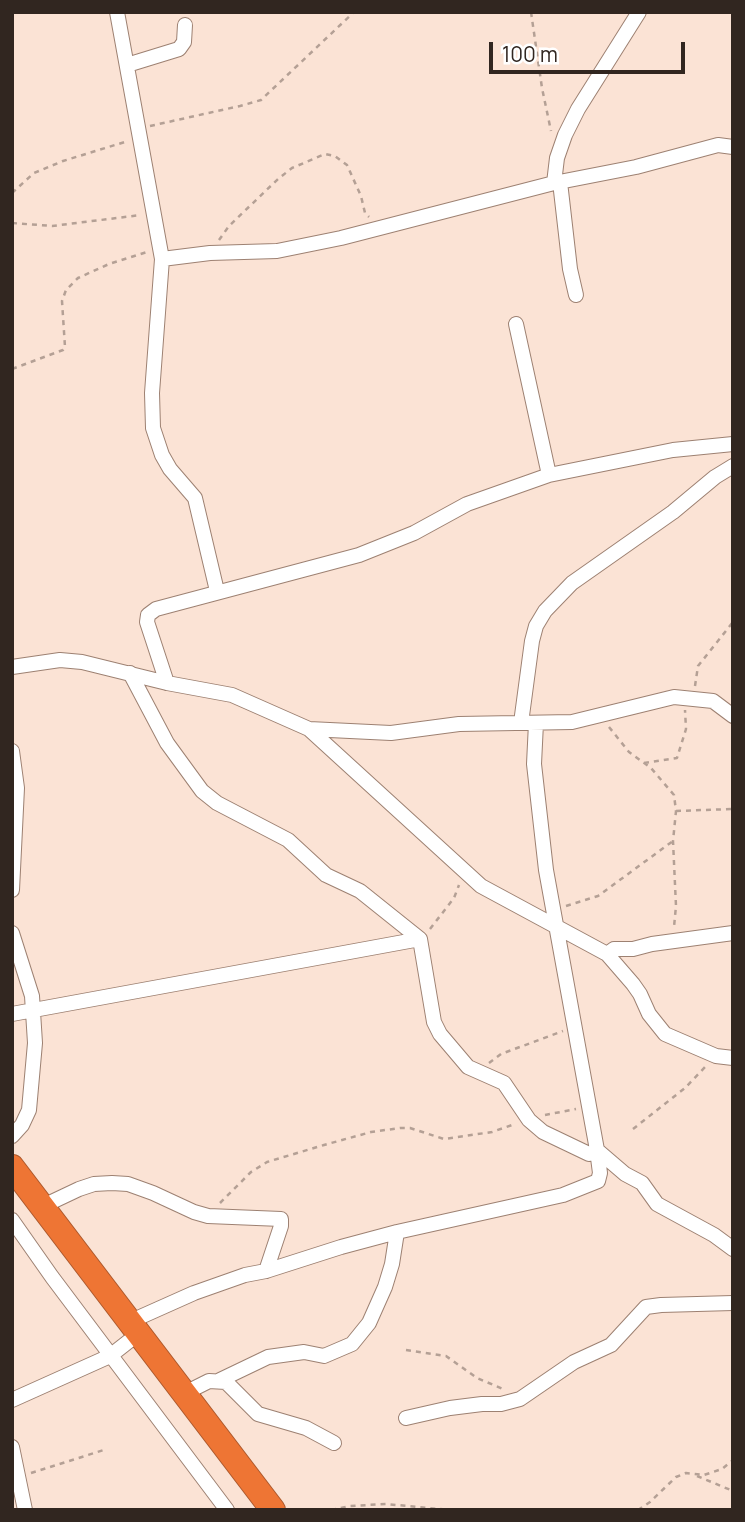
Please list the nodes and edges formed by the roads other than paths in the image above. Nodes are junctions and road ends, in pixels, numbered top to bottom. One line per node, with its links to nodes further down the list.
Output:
1 (117, 12): 4 (street)
2 (639, 12): 6 (street)
3 (185, 25): 4 (street)
4 (127, 65): 7 (street)
5 (733, 147): 6 (street)
6 (557, 182): 7 (street); 8 (street)
7 (161, 254): 13 (street)
8 (576, 295)
9 (516, 324): 12 (street)
10 (733, 444): 12 (street)
11 (733, 466): 18 (street)
12 (549, 475): 13 (street)
13 (217, 591): 16 (street)
14 (12, 667): 15 (street)
15 (130, 673): 16 (street); 25 (street)
16 (167, 682): 19 (street)
17 (733, 716): 18 (street)
18 (529, 723): 19 (street); 22 (street)
19 (309, 729): 22 (street)
20 (12, 751): 21 (street)
21 (12, 890)
22 (557, 926): 26 (street); 31 (street)
23 (12, 933): 27 (street)
24 (733, 933): 26 (street)
25 (420, 939): 27 (street); 31 (street)
26 (607, 954): 29 (street)
27 (33, 1010): 28 (street); 30 (street)
28 (12, 1014)
29 (733, 1058)
30 (12, 1136)
31 (597, 1150): 35 (street); 36 (street)
32 (12, 1167): 33 (highway)
33 (41, 1207): 37 (street); 39 (highway)
34 (12, 1220): 40 (street)
35 (397, 1232): 37 (street); 41 (street)
36 (733, 1249)
37 (266, 1271): 39 (street)
38 (733, 1303): 44 (street)
39 (134, 1328): 40 (street); 42 (highway)
40 (110, 1356): 43 (street); 48 (street)
41 (220, 1380): 42 (street); 45 (street)
42 (185, 1393): 49 (highway)
43 (12, 1400)
44 (406, 1418)
45 (334, 1443)
46 (12, 1447): 47 (street)
47 (25, 1510)
48 (227, 1510)
49 (273, 1510)

